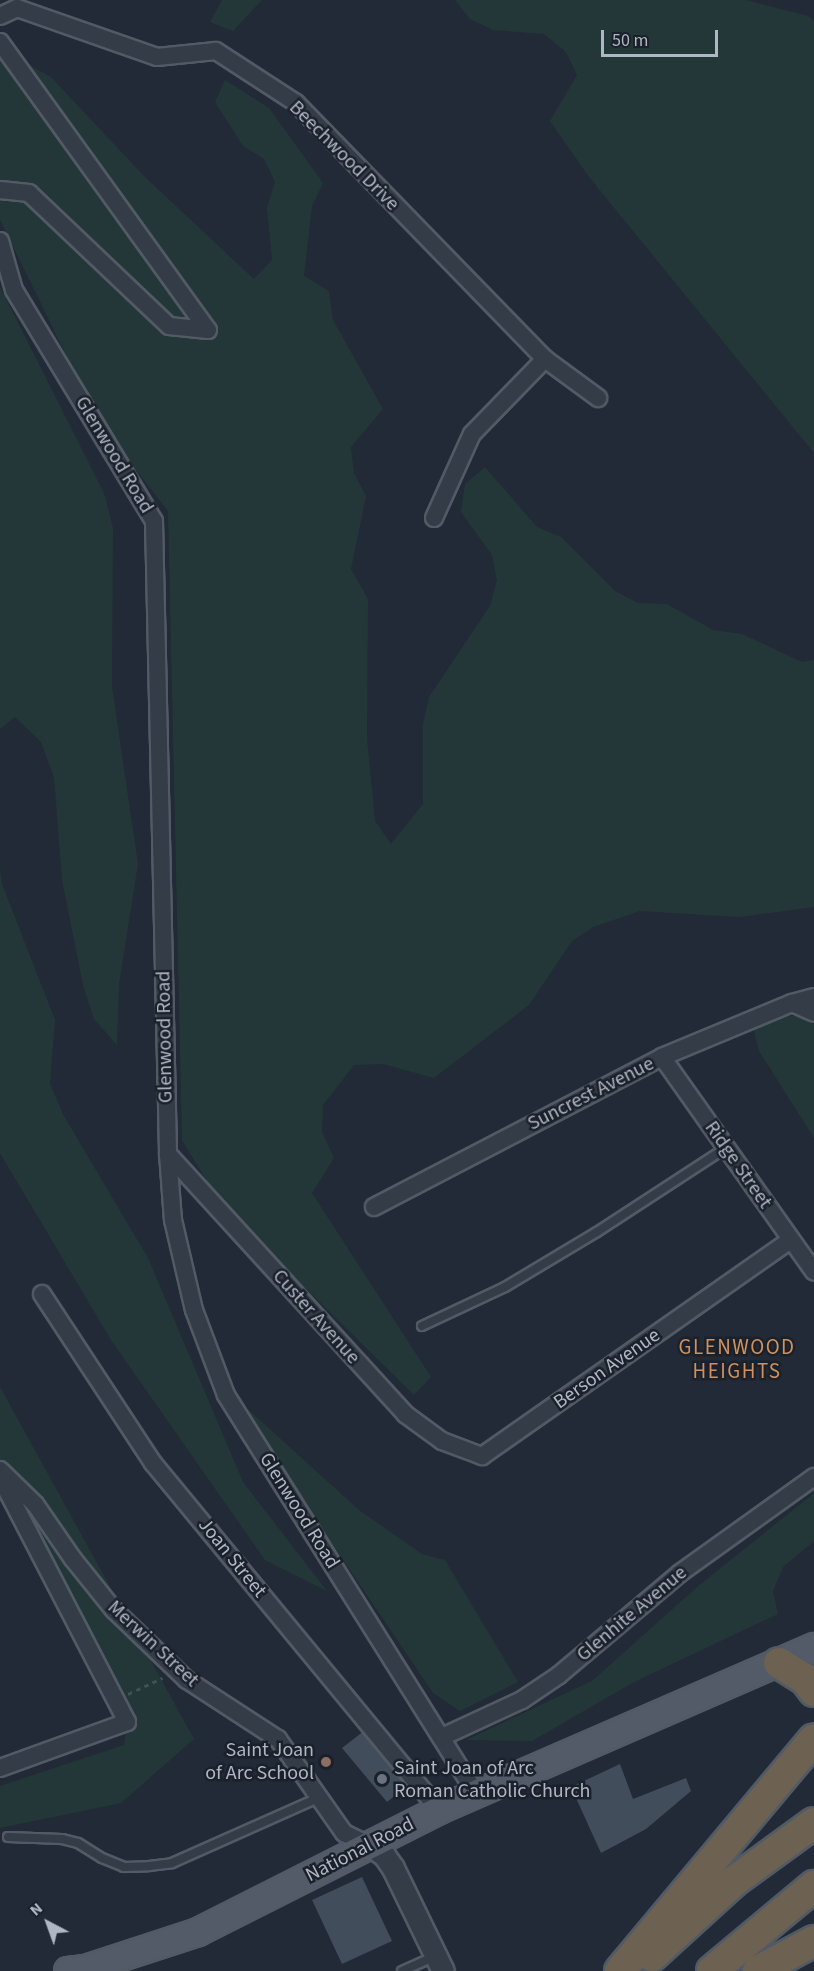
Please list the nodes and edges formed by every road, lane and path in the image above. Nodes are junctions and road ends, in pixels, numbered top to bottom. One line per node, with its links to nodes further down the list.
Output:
1 (0, 16): 5 (street, Beechwood Drive)
2 (0, 42): 3 (street)
3 (0, 190)
4 (0, 241): 13 (street, Glenwood Road)
5 (544, 359): 6 (street, Beechwood Drive); 7 (street)
6 (598, 398)
7 (434, 518)
8 (814, 997): 9 (street, Suncrest Avenue)
9 (792, 1003): 10 (street); 11 (street, Suncrest Avenue)
10 (814, 1013)
11 (662, 1057): 12 (street, Ridge Street); 14 (street, Suncrest Avenue)
12 (726, 1148): 15 (street, Ridge Street); 18 (lane)
13 (168, 1154): 19 (street, Custer Avenue); 28 (street, Glenwood Road)
14 (374, 1207)
15 (790, 1240): 16 (street, Ridge Street); 19 (street, Berson Avenue)
16 (814, 1272)
17 (42, 1294): 33 (street, Joan Street)
18 (422, 1326)
19 (482, 1456)
20 (0, 1470): 25 (street, Merwin Street)
21 (0, 1477): 27 (street, Merwin Street)
22 (814, 1477): 28 (street, Glenhite Avenue)
23 (814, 1647): 24 (main road, National Road)
24 (779, 1663): 26 (highway); 31 (main road, National Road)
25 (178, 1672): 27 (path); 32 (street, Merwin Street)
26 (814, 1691)
27 (115, 1699): 30 (street, Merwin Street)
28 (442, 1737): 31 (street, Glenwood Road)
29 (812, 1738): 42 (highway)
30 (0, 1768)
31 (477, 1795): 33 (main road, National Road)
32 (320, 1797): 35 (lane); 36 (street, Merwin Street)
33 (440, 1810): 36 (main road, National Road)
34 (814, 1823): 43 (highway)
35 (8, 1837)
36 (371, 1846): 39 (street, Merwin Street); 40 (main road, National Road)
37 (814, 1886): 44 (highway)
38 (814, 1941): 45 (highway)
39 (439, 1963): 41 (lane)
40 (79, 1970)
41 (402, 1971)
42 (620, 1971)
43 (637, 1971)
44 (712, 1971)
45 (758, 1971)

